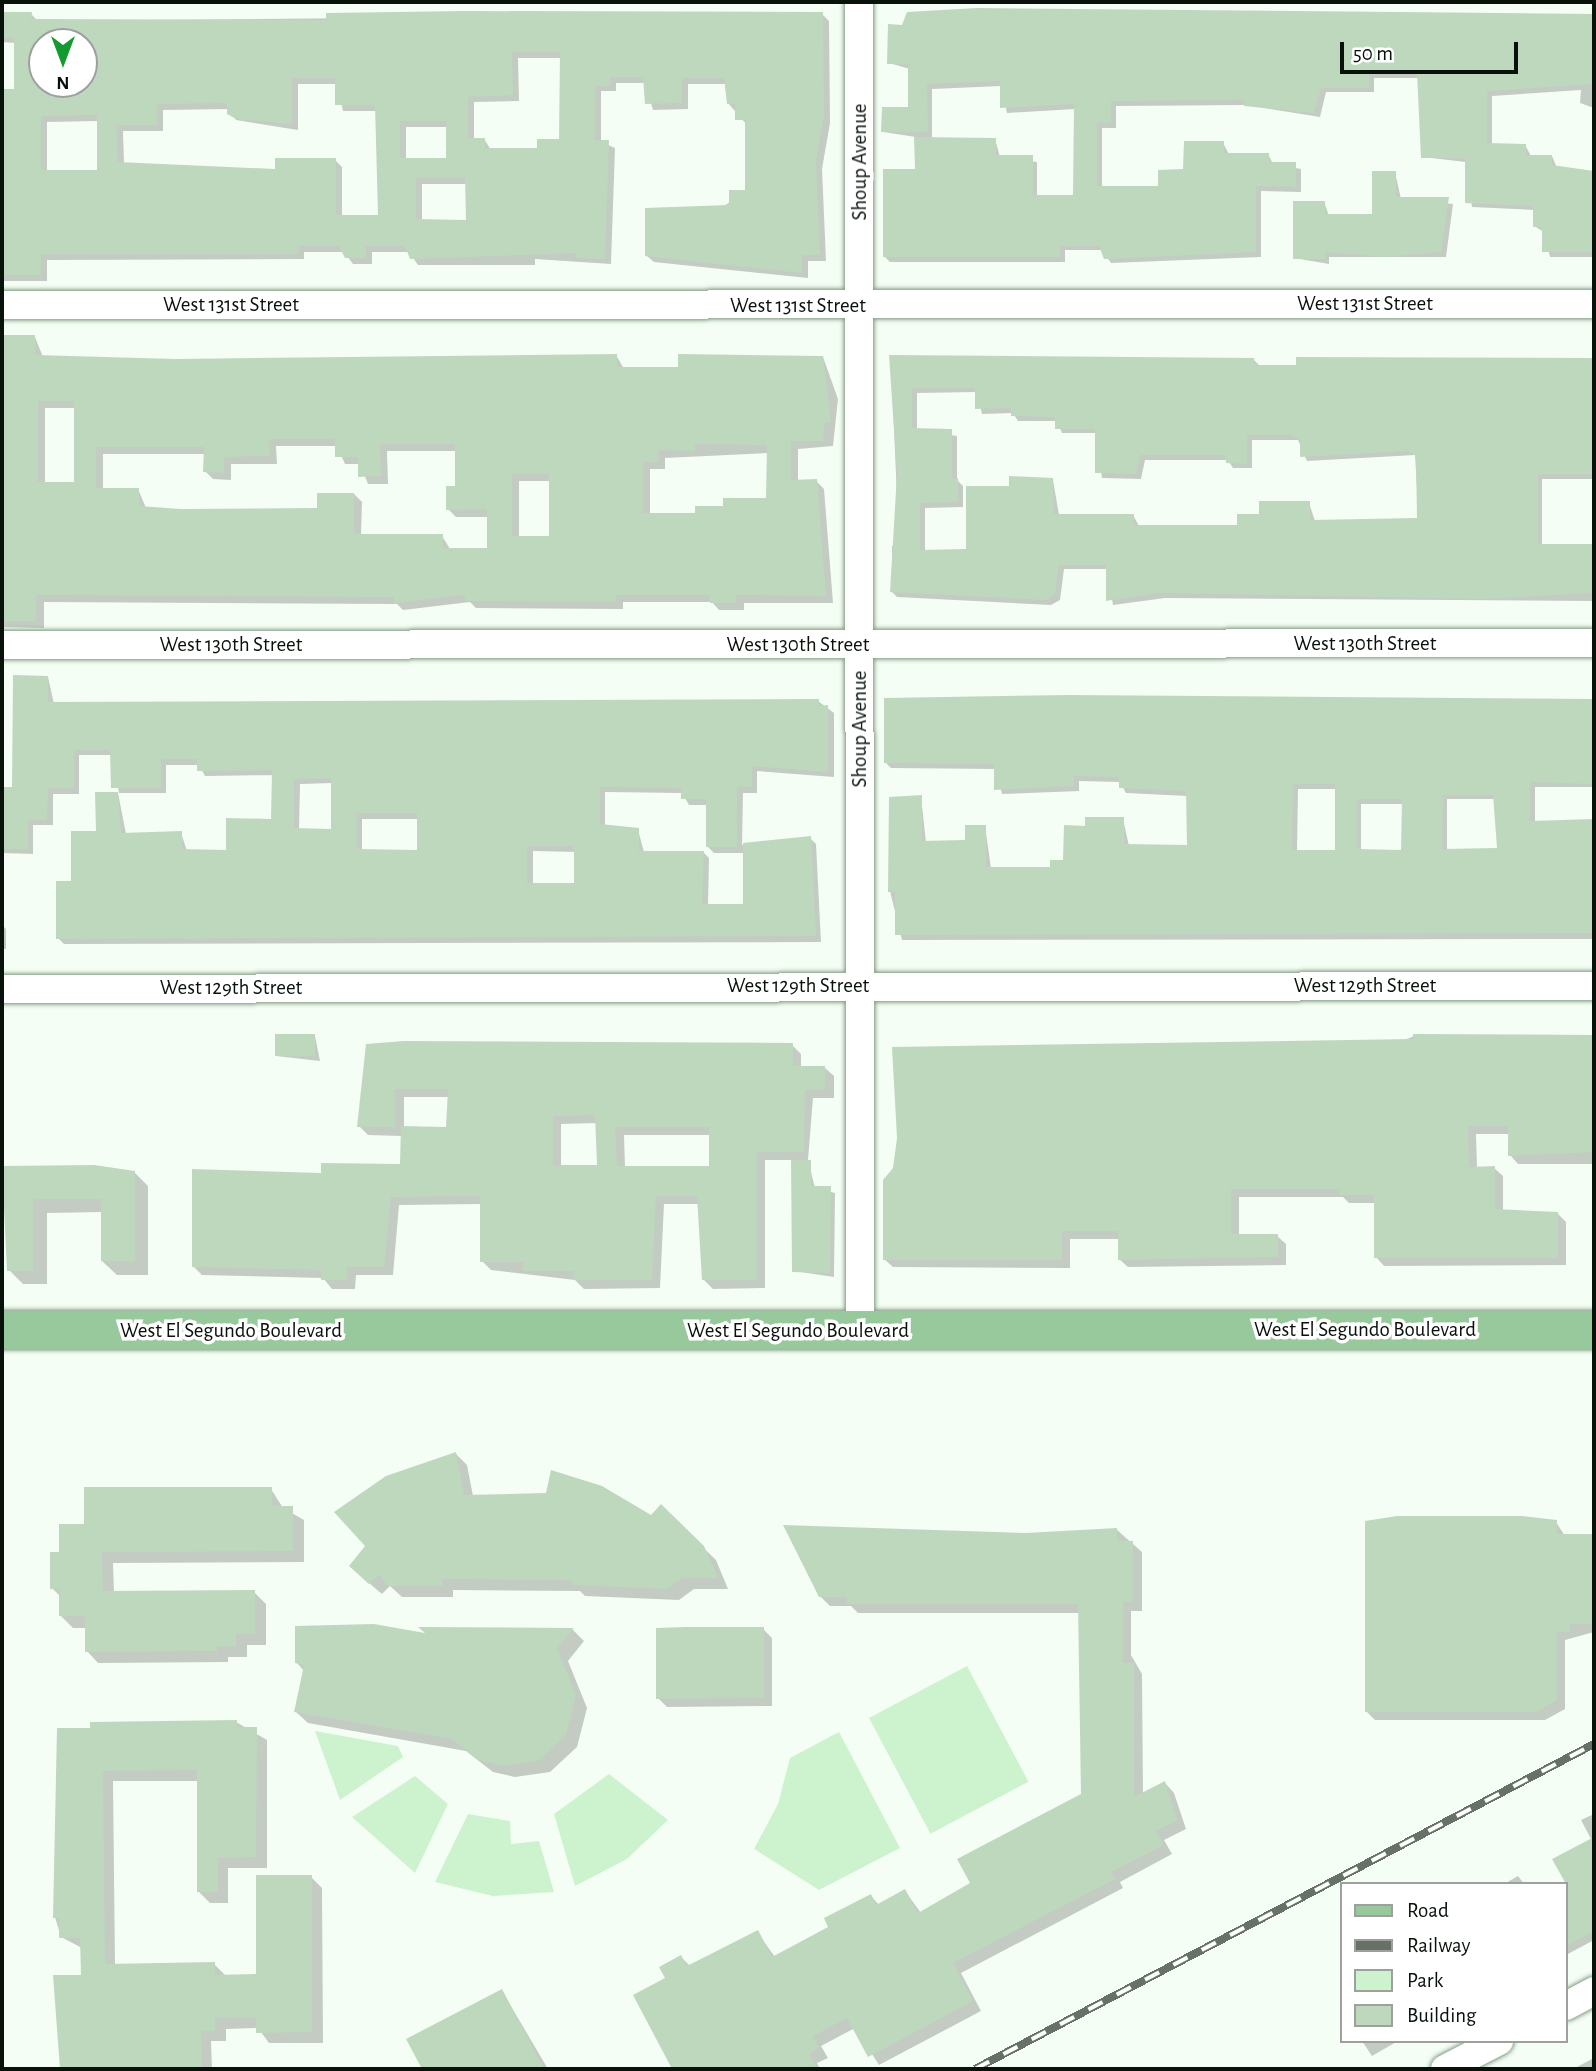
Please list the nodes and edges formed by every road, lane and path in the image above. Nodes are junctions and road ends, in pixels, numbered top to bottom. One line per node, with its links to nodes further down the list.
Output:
1 (859, 2): 4 (street, Shoup Avenue)
2 (1594, 304): 4 (street, West 131st Street)
3 (2, 305): 4 (street, West 131st Street)
4 (860, 306): 7 (street, Shoup Avenue)
5 (1594, 643): 7 (street, West 130th Street)
6 (2, 645): 7 (street, West 130th Street)
7 (860, 645): 8 (street, Shoup Avenue)
8 (859, 986): 9 (street, West 129th Street); 10 (street, West 129th Street); 13 (street, Shoup Avenue)
9 (1594, 986)
10 (2, 989)
11 (1594, 1329): 13 (main road, West El Segundo Boulevard)
12 (2, 1330): 13 (main road, West El Segundo Boulevard)
13 (860, 1331)
14 (1594, 1991): 15 (street)
15 (1568, 2005)
16 (1486, 2054): 17 (street)
17 (1445, 2069)

